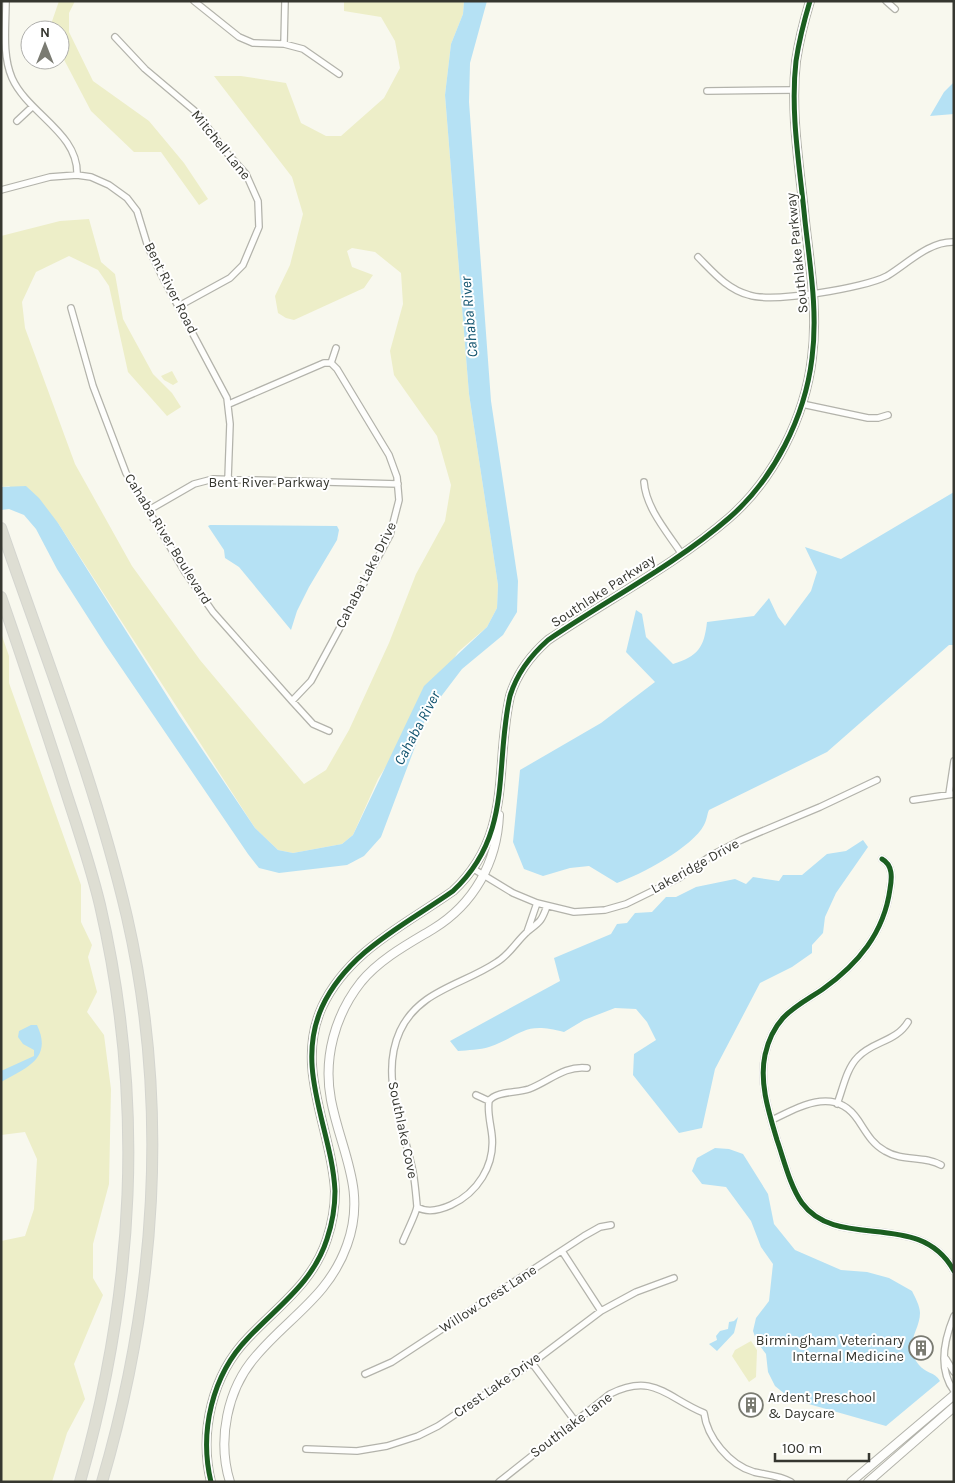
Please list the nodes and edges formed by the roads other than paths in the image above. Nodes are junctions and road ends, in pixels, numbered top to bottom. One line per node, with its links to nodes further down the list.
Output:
1 (6, 1): 12 (street)
2 (194, 1): 8 (street)
3 (285, 1): 8 (street)
4 (810, 1): 10 (street, Southlake Parkway)
5 (886, 1): 6 (street)
6 (895, 9)
7 (115, 36): 19 (street, Mitchell Lane)
8 (284, 44): 9 (street)
9 (339, 74)
10 (794, 90): 11 (street); 18 (street, Southlake Parkway)
11 (707, 91)
12 (32, 107): 13 (street); 14 (street)
13 (16, 121)
14 (77, 175): 15 (street, Bent River Road); 19 (street, Bent River Road)
15 (1, 190)
16 (954, 242): 18 (street)
17 (698, 258): 18 (street)
18 (813, 292): 24 (street, Southlake Parkway)
19 (179, 306): 23 (street, Bent River Road)
20 (71, 308): 29 (street, Cahaba River Boulevard)
21 (336, 348): 22 (street)
22 (331, 363): 23 (street); 28 (street, Cahaba Lake Drive)
23 (229, 404): 26 (street, Bent River Road)
24 (802, 404): 25 (street); 31 (street, Southlake Parkway)
25 (888, 415)
26 (228, 479): 28 (street, Bent River Parkway); 29 (street, Bent River Parkway)
27 (644, 482): 31 (street)
28 (398, 484): 33 (street, Cahaba Lake Drive)
29 (148, 510): 33 (street, Cahaba River Boulevard)
30 (1, 528): 70 (highway)
31 (681, 554): 39 (street, Southlake Parkway)
32 (1, 596): 69 (highway)
33 (292, 701): 34 (street, Cahaba River Boulevard)
34 (328, 731)
35 (954, 761): 37 (street)
36 (877, 780): 44 (street, Lakeridge Drive)
37 (951, 794): 38 (street)
38 (913, 800)
39 (498, 808): 41 (street, Southlake Parkway); 42 (street, Southlake Parkway)
40 (882, 859): 51 (street)
41 (472, 868): 42 (street, Lakeridge Drive); 71 (street, Southlake Parkway)
42 (484, 874): 43 (street, Lakeridge Drive); 72 (street, Southlake Parkway)
43 (537, 903): 44 (street, Lakeridge Drive); 45 (street, Southlake Cove)
44 (548, 906): 45 (street, Southlake Cove)
45 (527, 932): 53 (street, Southlake Cove)
46 (908, 1022): 50 (street)
47 (587, 1068): 49 (street)
48 (476, 1095): 49 (street)
49 (489, 1101): 53 (street)
50 (837, 1104): 51 (street); 52 (street)
51 (772, 1120): 57 (street)
52 (941, 1165)
53 (417, 1207): 55 (street, Southlake Cove)
54 (611, 1225): 56 (street, Willow Crest Lane)
55 (403, 1241)
56 (562, 1251): 59 (street); 64 (street, Willow Crest Lane)
57 (954, 1271)
58 (674, 1278): 59 (street, Crest Lake Drive)
59 (602, 1311): 62 (street, Crest Lake Drive)
60 (954, 1316): 61 (street)
61 (944, 1356): 63 (street); 65 (street)
62 (532, 1363): 67 (street); 68 (street, Crest Lake Drive)
63 (954, 1372)
64 (366, 1374)
65 (954, 1393): 75 (street)
66 (954, 1406): 76 (street)
67 (575, 1421): 73 (street, Southlake Lane); 74 (street, Southlake Lane)
68 (306, 1449)
69 (80, 1482)
70 (102, 1482)
71 (211, 1482)
72 (230, 1482)
73 (499, 1482)
74 (791, 1482)
75 (851, 1482)
76 (868, 1482)

